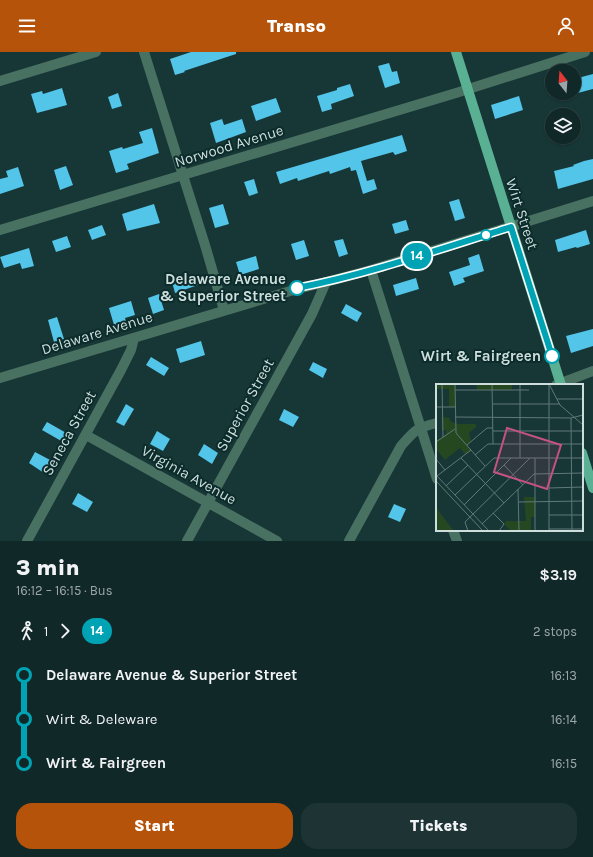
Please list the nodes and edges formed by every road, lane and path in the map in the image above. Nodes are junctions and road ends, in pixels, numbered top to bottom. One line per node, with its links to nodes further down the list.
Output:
1 (96, 52): 5 (street)
2 (144, 52): 7 (street)
3 (456, 52): 6 (main road, Wirt Street)
4 (585, 52): 6 (street, Norwood Avenue)
5 (0, 81)
6 (467, 89): 7 (street, Norwood Avenue); 9 (main road, Wirt Street)
7 (183, 175): 10 (street, Norwood Avenue); 13 (street)
8 (593, 202): 9 (street, Delaware Avenue)
9 (511, 227): 11 (street, Delaware Avenue); 17 (main road, Wirt Street)
10 (0, 230)
11 (371, 270): 12 (street, Delaware Avenue); 19 (street)
12 (326, 282): 13 (street, Delaware Avenue); 24 (street, Superior Street)
13 (224, 310): 14 (street, Delaware Avenue)
14 (134, 338): 16 (street, Delaware Avenue); 20 (street, Seneca Street)
15 (593, 371): 17 (street)
16 (0, 378)
17 (559, 384)
18 (436, 423): 19 (street)
19 (420, 427): 22 (street); 29 (street)
20 (86, 436): 24 (street, Virginia Avenue); 26 (street, Seneca Street)
21 (583, 456): 23 (main road)
22 (436, 476)
23 (593, 488)
24 (208, 503): 27 (street, Superior Street); 28 (street, Virginia Avenue)
25 (453, 531): 30 (street)
26 (27, 541)
27 (187, 541)
28 (277, 541)
29 (349, 541)
30 (457, 541)

